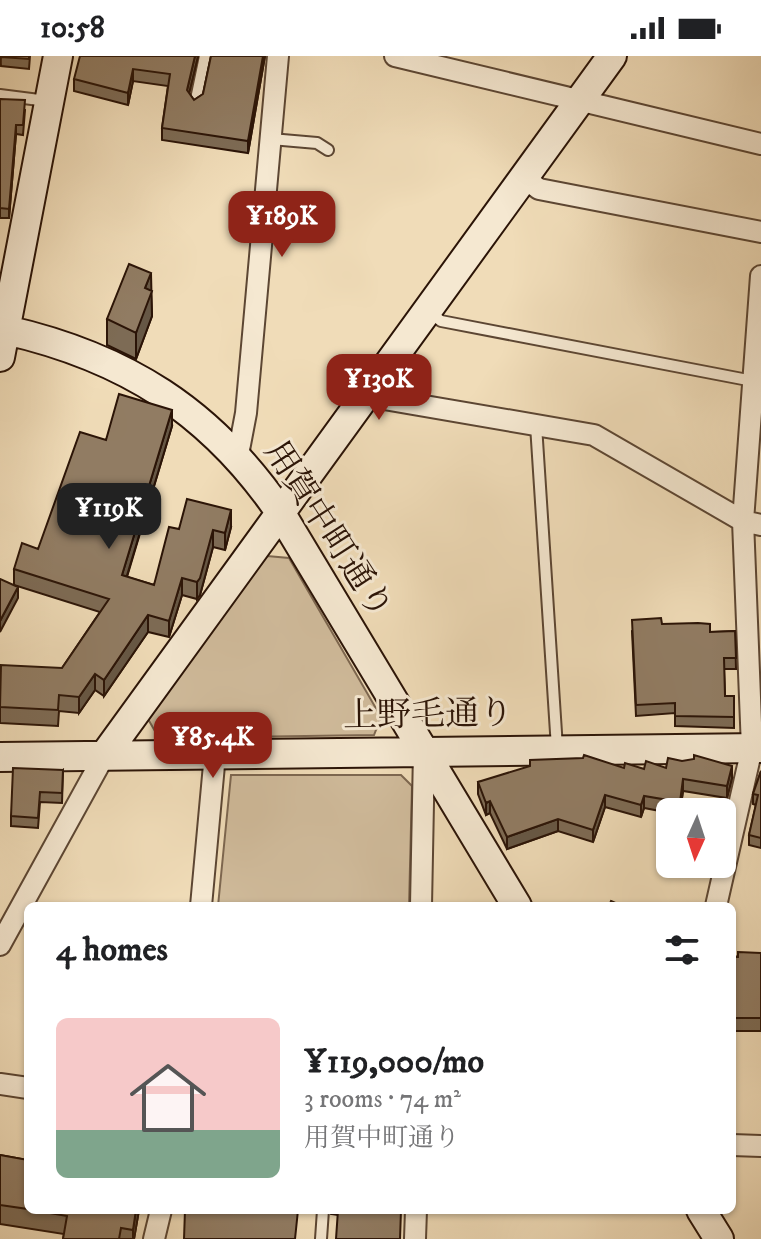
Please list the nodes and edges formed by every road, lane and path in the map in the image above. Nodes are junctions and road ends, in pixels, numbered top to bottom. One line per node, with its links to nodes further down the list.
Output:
1 (58, 56): 7 (street, 用賀中町通り)
2 (205, 56): 9 (lane)
3 (278, 56): 10 (street)
4 (395, 56): 8 (street)
5 (612, 56): 8 (street)
6 (0, 95): 7 (lane)
7 (49, 102): 17 (street, 用賀中町通り)
8 (578, 103): 11 (street); 13 (street)
9 (195, 104)
10 (271, 139): 12 (lane); 21 (street)
11 (761, 144)
12 (328, 150)
13 (524, 178): 14 (street); 16 (street)
14 (761, 232)
15 (761, 276): 18 (street)
16 (428, 311): 18 (lane); 19 (street)
17 (2, 339): 21 (street, 用賀中町通り)
18 (753, 381): 23 (street)
19 (369, 391): 20 (street); 22 (street)
20 (536, 425): 23 (street); 25 (lane)
21 (238, 455): 22 (street, 用賀中町通り)
22 (280, 512): 26 (street, 用賀中町通り); 28 (street)
23 (752, 523): 24 (street)
24 (757, 748): 25 (street, 上野毛通り); 33 (street)
25 (557, 750): 26 (street, 上野毛通り)
26 (424, 751): 27 (street, 上野毛通り); 31 (street); 32 (street, 用賀中町通り)
27 (215, 754): 28 (street, 上野毛通り); 30 (street)
28 (104, 756): 29 (street, 上野毛通り); 34 (street)
29 (0, 757)
30 (201, 902)
31 (421, 902)
32 (515, 902)
33 (717, 902)
34 (0, 945)
35 (0, 1084): 36 (street)
36 (24, 1087)
37 (736, 1145): 38 (street)
38 (761, 1146)
39 (160, 1214): 43 (street)
40 (323, 1214): 44 (lane)
41 (416, 1214): 45 (street)
42 (703, 1214): 46 (street)
43 (154, 1239)
44 (321, 1239)
45 (415, 1239)
46 (719, 1239)

